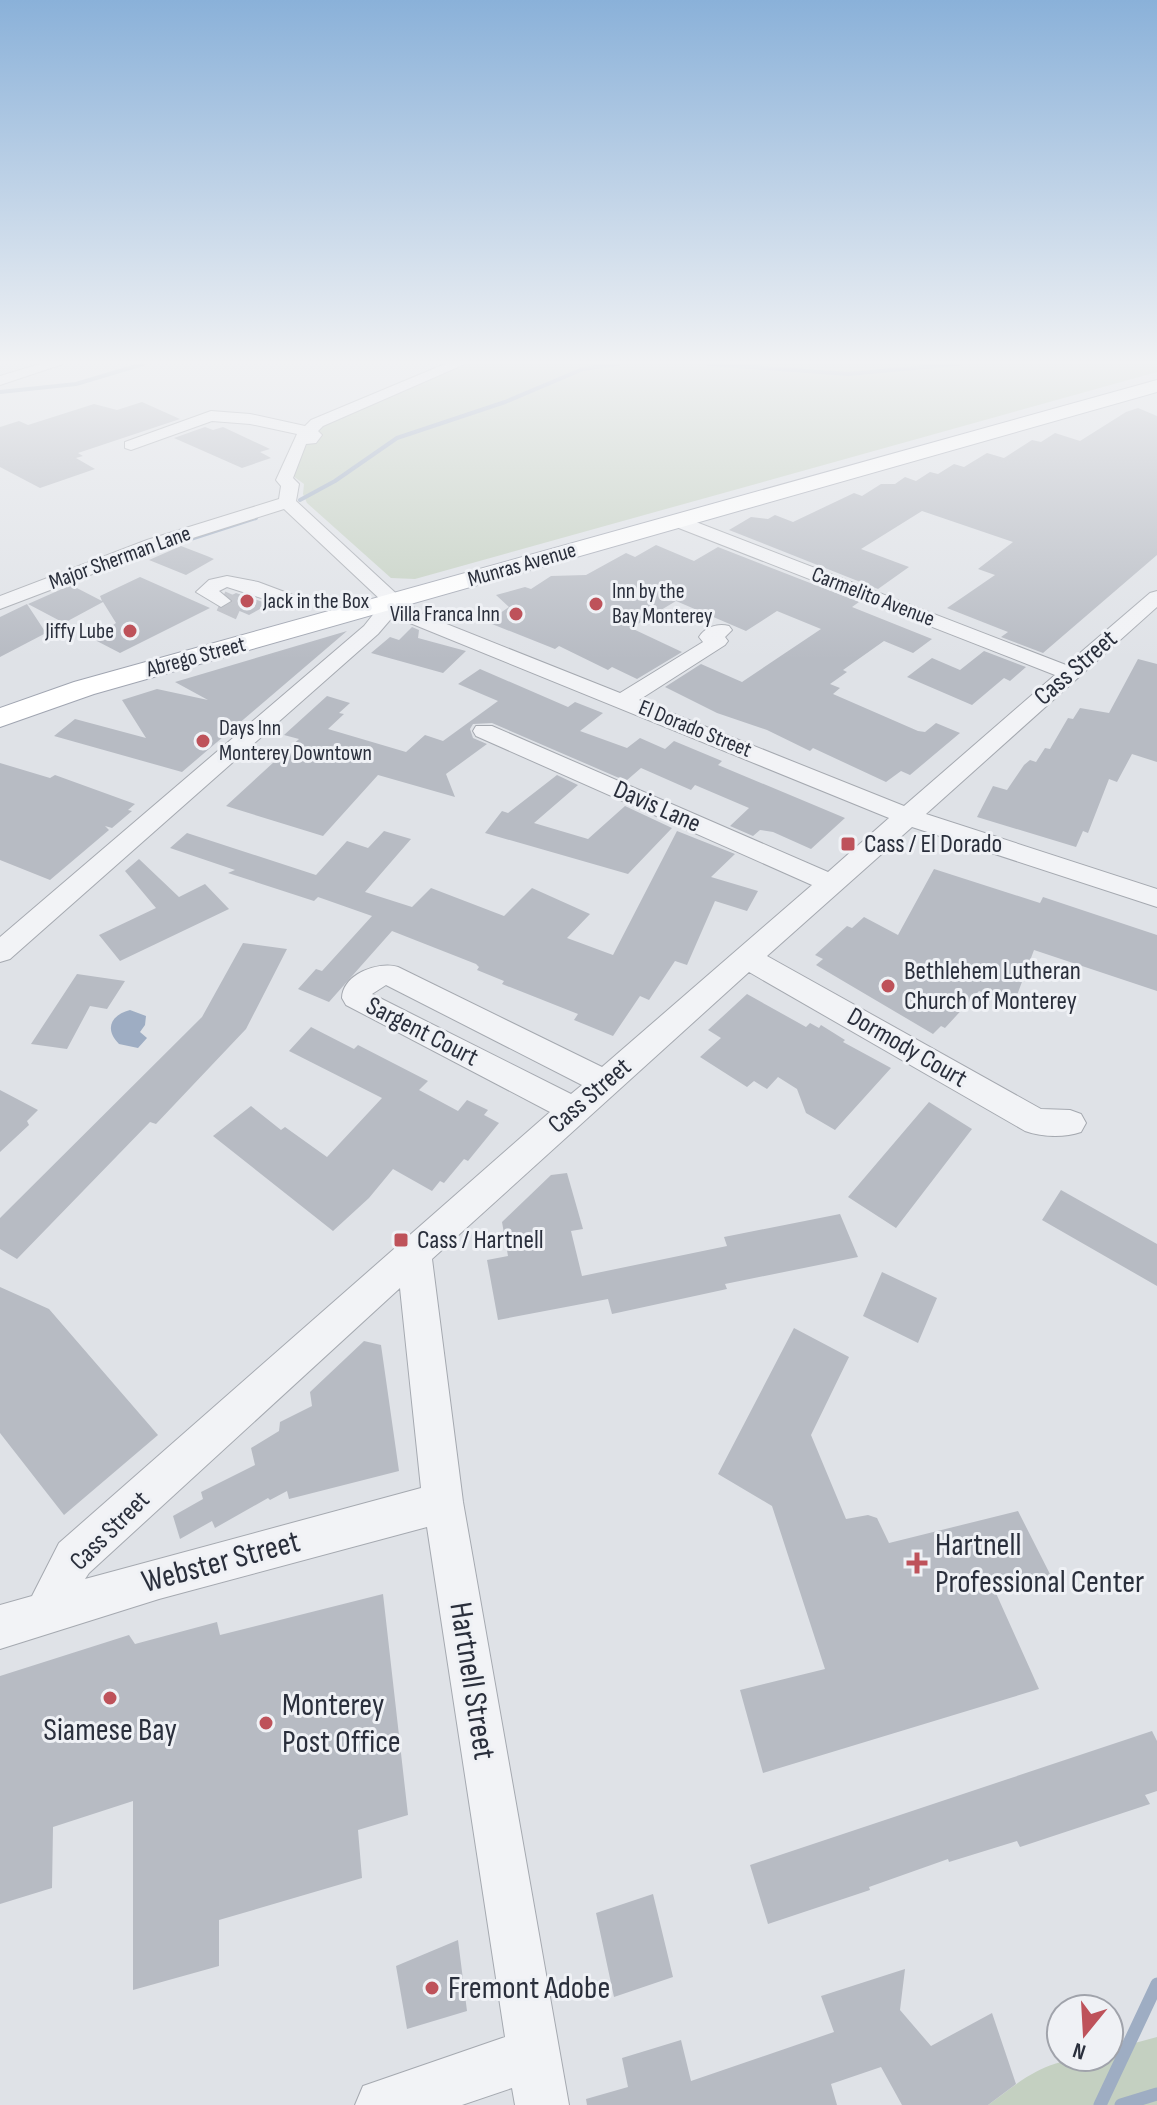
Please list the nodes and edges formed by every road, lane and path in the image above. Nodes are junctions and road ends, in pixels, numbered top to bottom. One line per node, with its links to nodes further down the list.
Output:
1 (290, 462): 4 (street)
2 (305, 462): 4 (street)
3 (886, 462): 5 (main road, Munras Avenue)
4 (288, 493): 8 (street, El Dorado Street); 9 (street, Major Sherman Lane)
5 (677, 521): 8 (main road, Munras Avenue); 12 (street, Carmelito Avenue)
6 (1157, 597): 12 (street, Cass Street)
7 (221, 601): 10 (street)
8 (394, 602): 13 (street, El Dorado Street); 14 (main road, Abrego Street); 19 (street)
9 (0, 603)
10 (299, 604)
11 (722, 630): 13 (street)
12 (1070, 674): 16 (street, Cass Street)
13 (624, 700): 16 (street, El Dorado Street)
14 (0, 718)
15 (484, 731): 17 (street, Davis Lane)
16 (908, 817): 17 (street, Cass Street); 18 (street, El Dorado Street)
17 (830, 883): 20 (street, Cass Street)
18 (1157, 898)
19 (0, 952)
20 (749, 959): 21 (street, Cass Street); 23 (street, Dormody Court)
21 (606, 1083): 22 (street, Cass Street); 22 (street, Sargent Court)
22 (574, 1110): 24 (street, Cass Street)
23 (1070, 1123)
24 (414, 1255): 25 (street, Hartnell Street); 26 (street, Cass Street)
25 (443, 1502): 26 (street, Webster Street); 28 (street, Hartnell Street)
26 (45, 1615): 27 (street, Webster Street)
27 (0, 1627)
28 (534, 2054): 29 (street); 30 (street, Hartnell Street)
29 (382, 2105)
30 (542, 2105)

